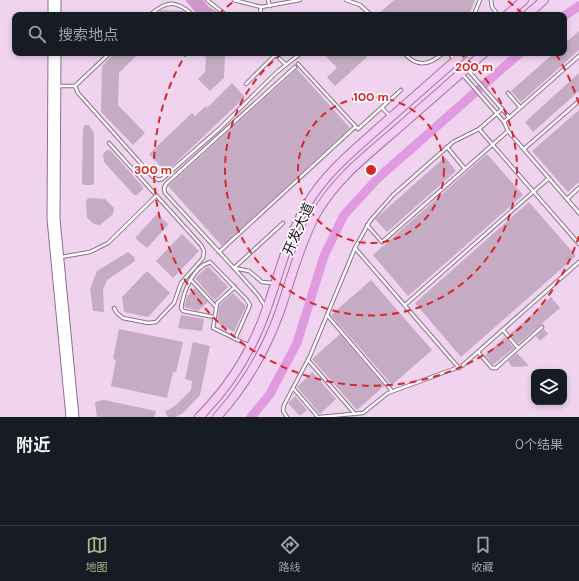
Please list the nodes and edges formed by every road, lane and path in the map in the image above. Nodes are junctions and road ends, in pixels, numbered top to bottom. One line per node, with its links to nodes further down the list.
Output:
1 (55, 0): 14 (main road); 15 (main road)
2 (207, 0): 18 (lane)
3 (234, 0): 13 (lane)
4 (268, 0): 12 (lane)
5 (300, 0): 12 (lane)
6 (346, 0): 11 (lane)
7 (480, 0): 21 (lane)
8 (491, 0): 22 (lane)
9 (524, 0): 23 (main road)
10 (544, 0): 24 (main road)
11 (354, 1): 20 (lane)
12 (270, 6): 13 (lane)
13 (261, 7): 19 (lane)
14 (53, 12)
15 (57, 12)
16 (153, 12): 17 (lane)
17 (190, 12)
18 (222, 12)
19 (260, 12)
20 (368, 12)
21 (475, 12)
22 (496, 12)
23 (510, 12)
24 (530, 12)
25 (52, 56): 43 (main road)
26 (57, 56): 43 (main road)
27 (107, 56): 44 (lane)
28 (274, 56): 42 (lane)
29 (276, 56): 39 (lane)
30 (297, 56): 39 (lane)
31 (408, 56): 32 (lane)
32 (439, 56)
33 (452, 56): 37 (lane)
34 (461, 56): 37 (main road, 开发大道)
35 (480, 56): 41 (main road, 开发大道)
36 (579, 56): 48 (lane)
37 (456, 60): 52 (main road, 开发大道)
38 (298, 64): 55 (lane)
39 (286, 65): 44 (lane)
40 (295, 67): 73 (lane)
41 (464, 70): 50 (lane); 51 (lane); 100 (main road, 开发大道)
42 (246, 84)
43 (54, 86): 44 (lane); 74 (main road)
44 (75, 86)
45 (401, 90): 49 (lane)
46 (508, 94): 48 (lane)
47 (579, 101): 61 (lane)
48 (520, 107): 53 (lane)
49 (382, 108): 52 (lane); 55 (lane)
50 (502, 109): 51 (lane); 53 (lane)
51 (497, 114): 54 (lane); 56 (lane)
52 (391, 117): 78 (main road, 开发大道)
53 (509, 117): 54 (lane)
54 (504, 122): 57 (lane)
55 (355, 128): 73 (lane)
56 (479, 129): 59 (lane); 60 (lane)
57 (508, 131): 59 (lane); 61 (lane)
58 (109, 144): 66 (lane)
59 (492, 145): 62 (lane); 65 (lane)
60 (447, 148): 62 (lane); 70 (lane)
61 (524, 149): 63 (lane)
62 (465, 168): 70 (lane)
63 (549, 178): 65 (lane); 67 (lane)
64 (579, 188): 67 (lane)
65 (534, 192): 71 (lane); 80 (lane)
66 (156, 196): 74 (lane); 82 (lane)
67 (567, 199): 68 (lane)
68 (579, 213)
69 (283, 223): 76 (lane)
70 (367, 225): 72 (lane)
71 (579, 244)
72 (355, 248): 80 (lane); 84 (lane)
73 (219, 252): 76 (lane)
74 (56, 257): 97 (main road); 98 (main road)
75 (579, 262): 87 (lane)
76 (234, 268): 78 (lane); 83 (lane)
77 (191, 280): 79 (lane); 81 (lane); 85 (lane)
78 (276, 283): 83 (main road, 开发大道)
79 (234, 286): 81 (lane); 88 (lane)
80 (405, 305): 93 (lane)
81 (216, 306): 85 (lane)
82 (114, 308)
83 (266, 310): 89 (main road, 开发大道)
84 (327, 315): 92 (lane); 95 (lane)
85 (214, 317): 88 (lane)
86 (542, 327): 90 (lane)
87 (503, 330): 90 (lane); 91 (lane)
88 (235, 339): 89 (lane)
89 (250, 346): 99 (main road, 开发大道)
90 (518, 348): 91 (lane)
91 (478, 352): 93 (lane)
92 (308, 360): 94 (lane); 96 (lane)
93 (459, 368): 95 (lane)
94 (293, 388): 101 (lane); 102 (lane)
95 (392, 391): 96 (lane)
96 (355, 414): 102 (lane)
97 (70, 417)
98 (75, 417)
99 (199, 417)
100 (217, 417)
101 (287, 417)
102 (319, 417)

